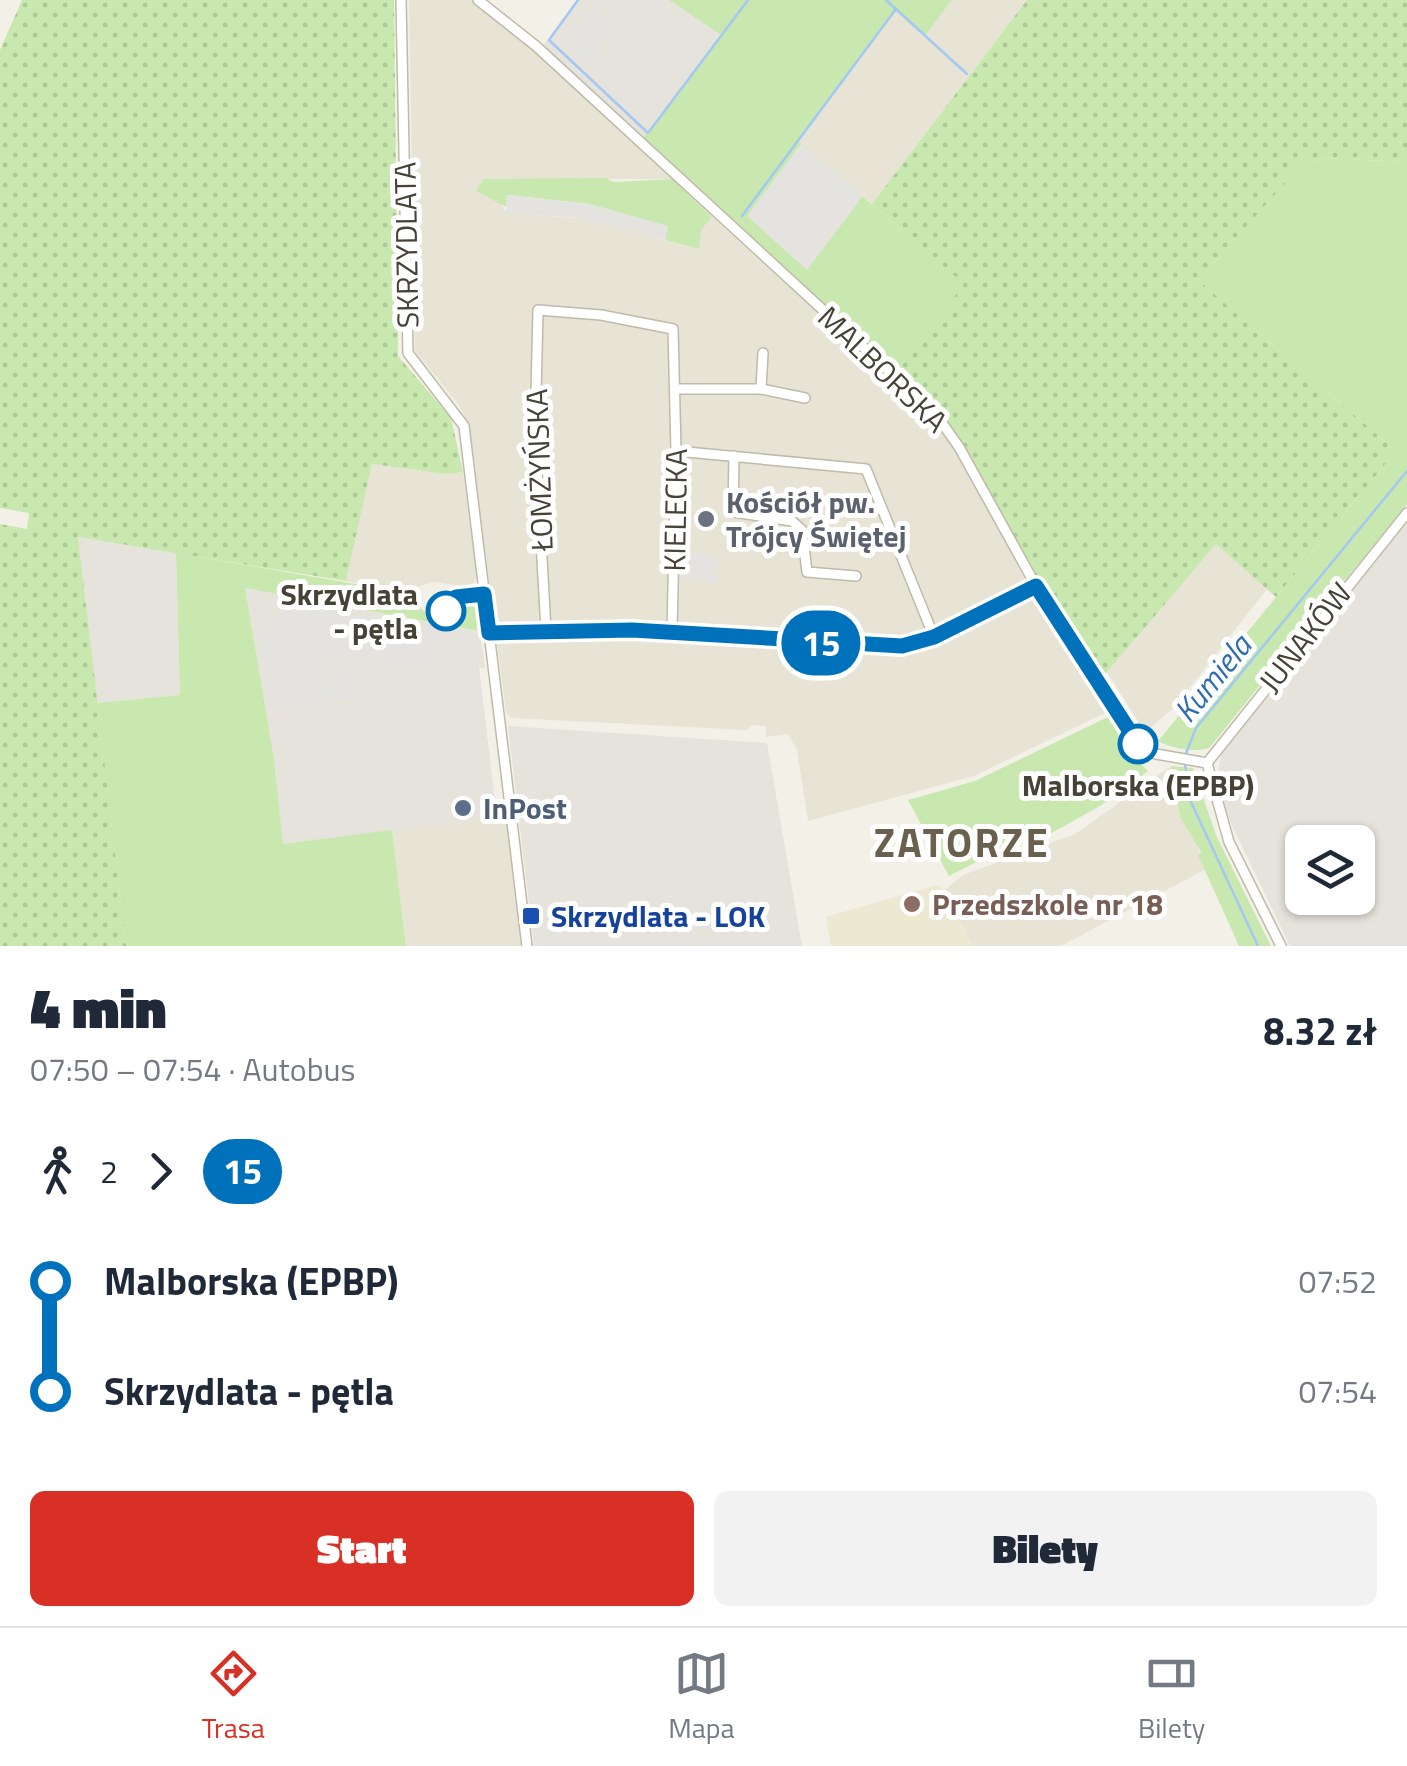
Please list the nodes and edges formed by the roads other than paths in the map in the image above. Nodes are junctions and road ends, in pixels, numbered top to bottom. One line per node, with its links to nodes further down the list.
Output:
1 (401, 0): 15 (street, SKRZYDLATA)
2 (478, 0): 12 (street, MALBORSKA)
3 (538, 310): 5 (street, KIELECKA); 13 (street, ŁOMŻYŃSKA)
4 (763, 352): 6 (street)
5 (676, 389): 6 (street); 8 (street, KIELECKA)
6 (761, 389): 7 (street)
7 (805, 398)
8 (676, 451): 9 (street); 14 (street, KIELECKA)
9 (734, 456): 11 (street); 16 (street)
10 (1407, 513): 17 (street, JUNAKÓW)
11 (856, 576)
12 (1036, 586): 16 (street); 17 (street, MALBORSKA)
13 (546, 630): 14 (street); 15 (street)
14 (672, 631): 16 (street)
15 (489, 633): 18 (street, SKRZYDLATA)
16 (934, 637)
17 (1201, 761): 19 (street)
18 (528, 946)
19 (1281, 946)

